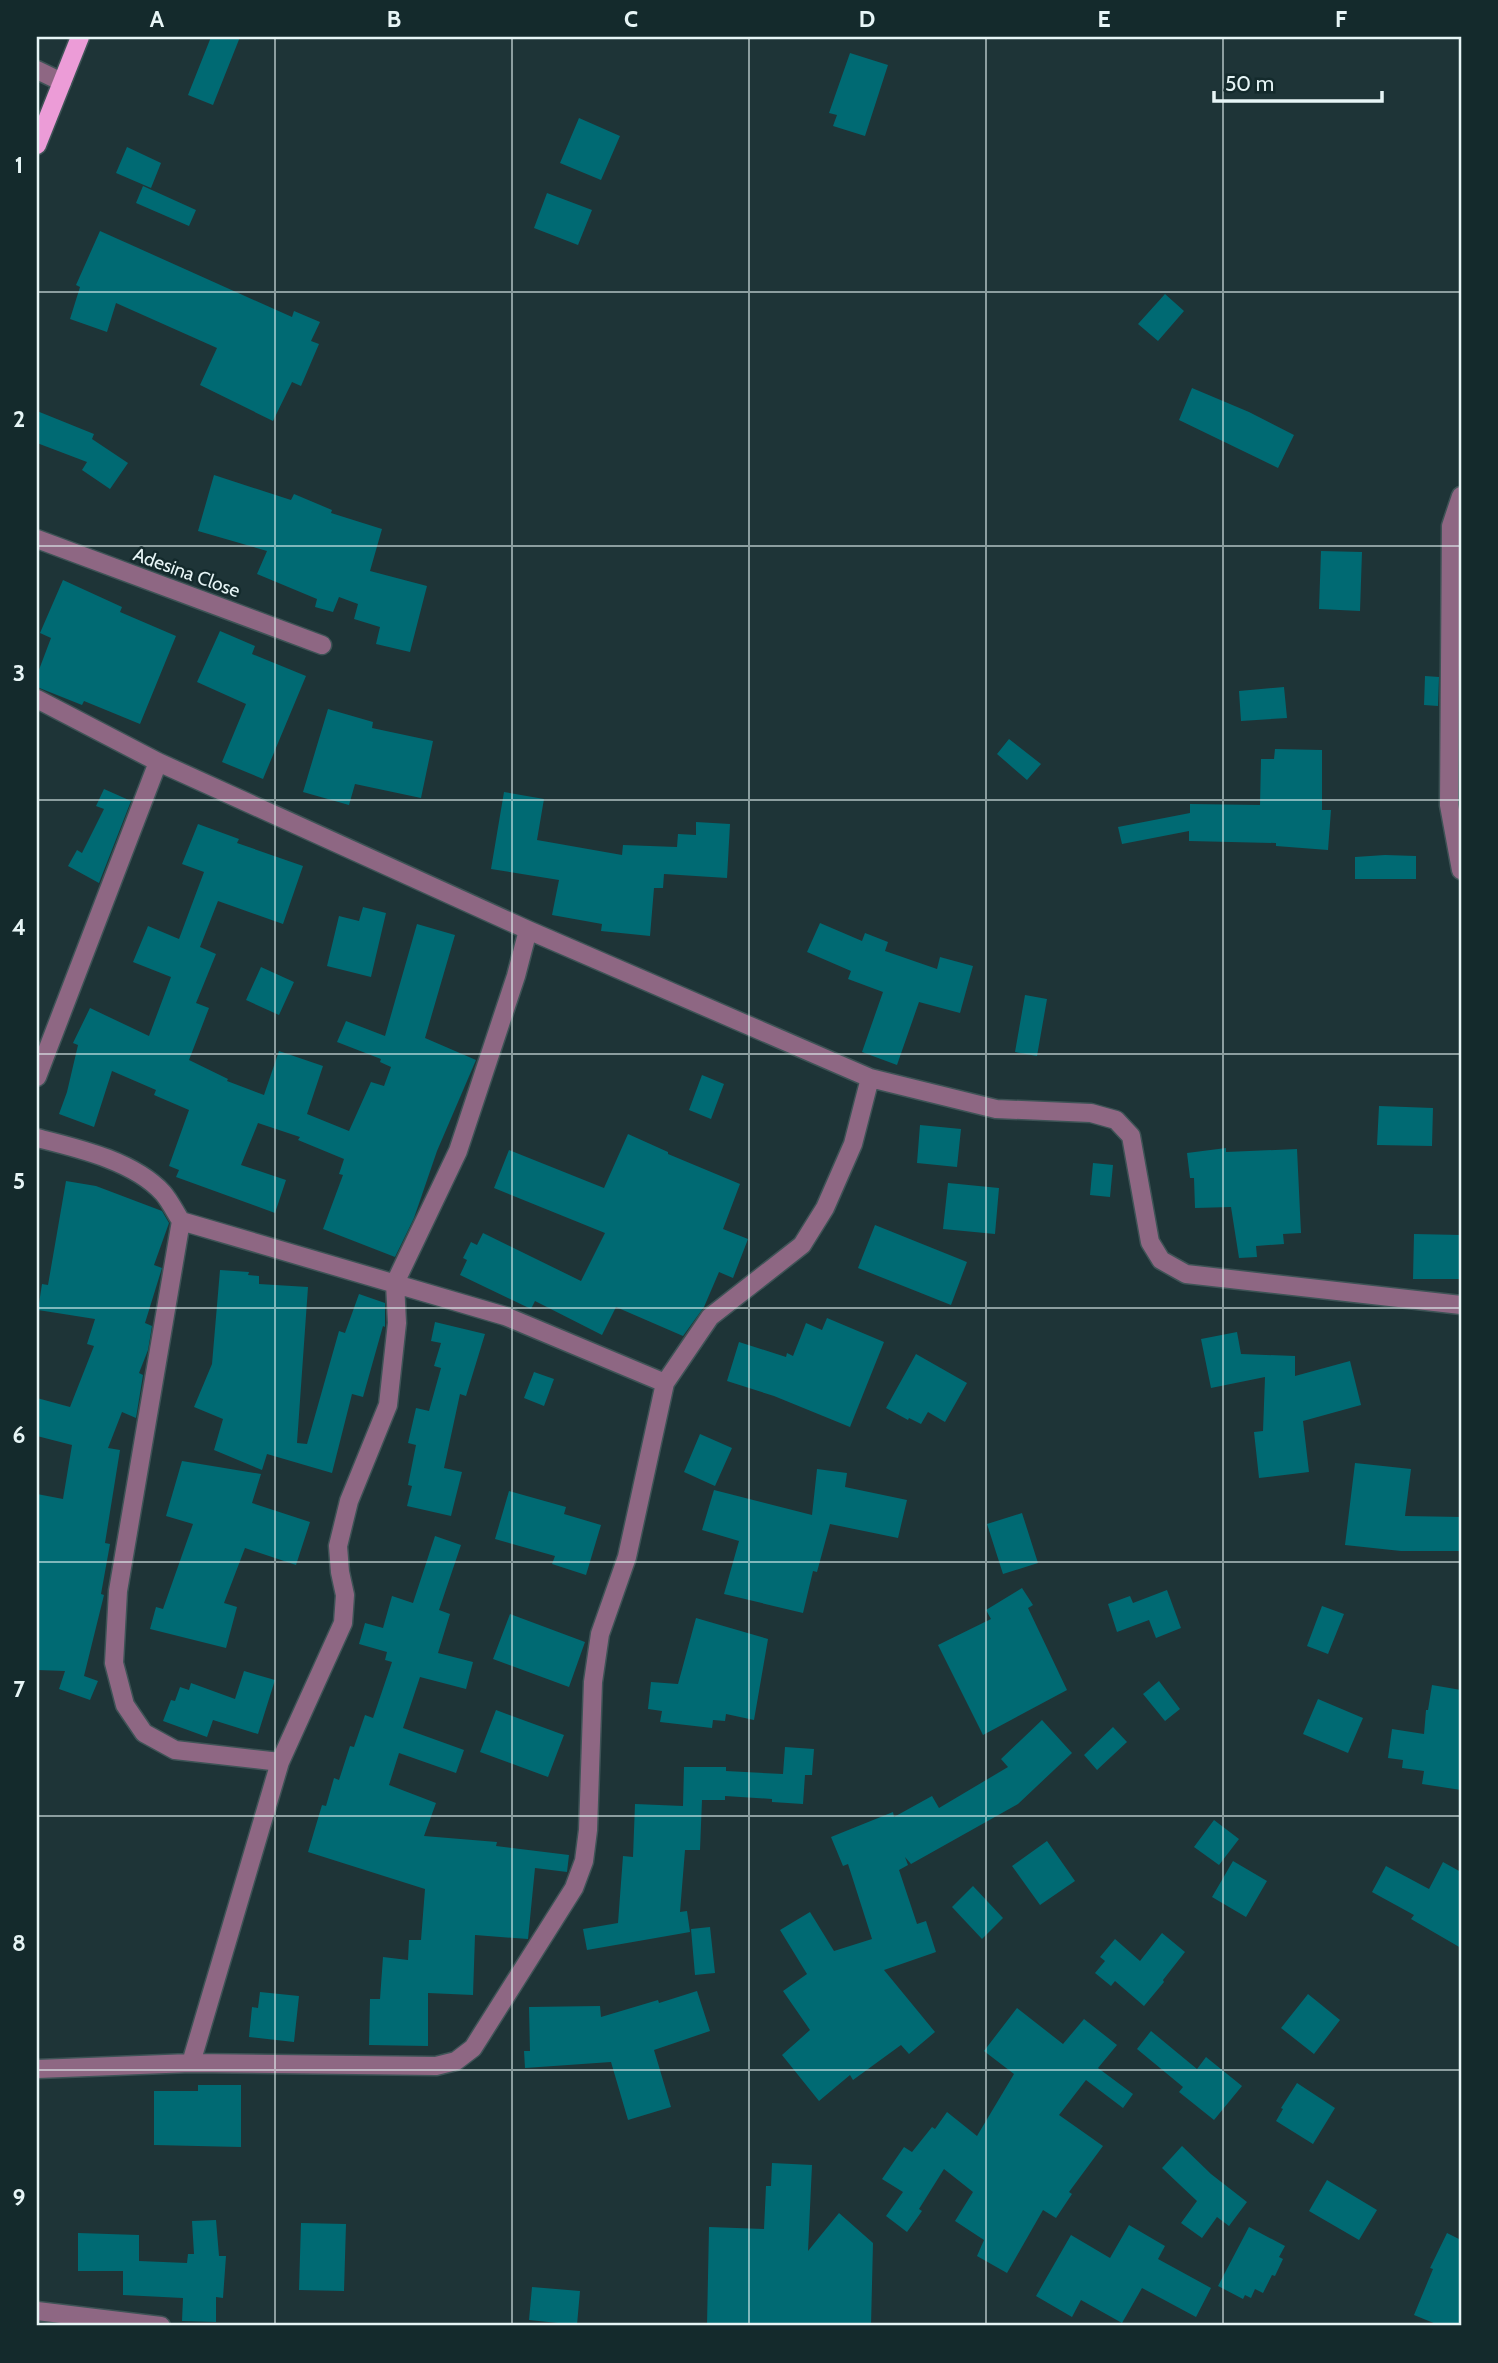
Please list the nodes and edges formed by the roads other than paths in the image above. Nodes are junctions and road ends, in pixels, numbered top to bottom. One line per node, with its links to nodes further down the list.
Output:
1 (80, 37): 3 (main road)
2 (37, 70): 3 (street)
3 (62, 82): 4 (main road)
4 (37, 145)
5 (1461, 496): 10 (street)
6 (37, 539): 7 (street, Adesina Close)
7 (322, 645)
8 (37, 699): 9 (street)
9 (158, 762): 11 (street); 12 (street)
10 (1461, 870)
11 (528, 930): 13 (street); 16 (street)
12 (37, 1077)
13 (870, 1078): 17 (street); 18 (street)
14 (37, 1138): 15 (street)
15 (181, 1221): 16 (street); 19 (street)
16 (395, 1283): 18 (street); 19 (street)
17 (1461, 1305)
18 (665, 1383): 20 (street)
19 (280, 1762): 20 (street)
20 (191, 2063): 21 (street)
21 (37, 2069)
22 (37, 2311): 23 (street)
23 (161, 2326)

